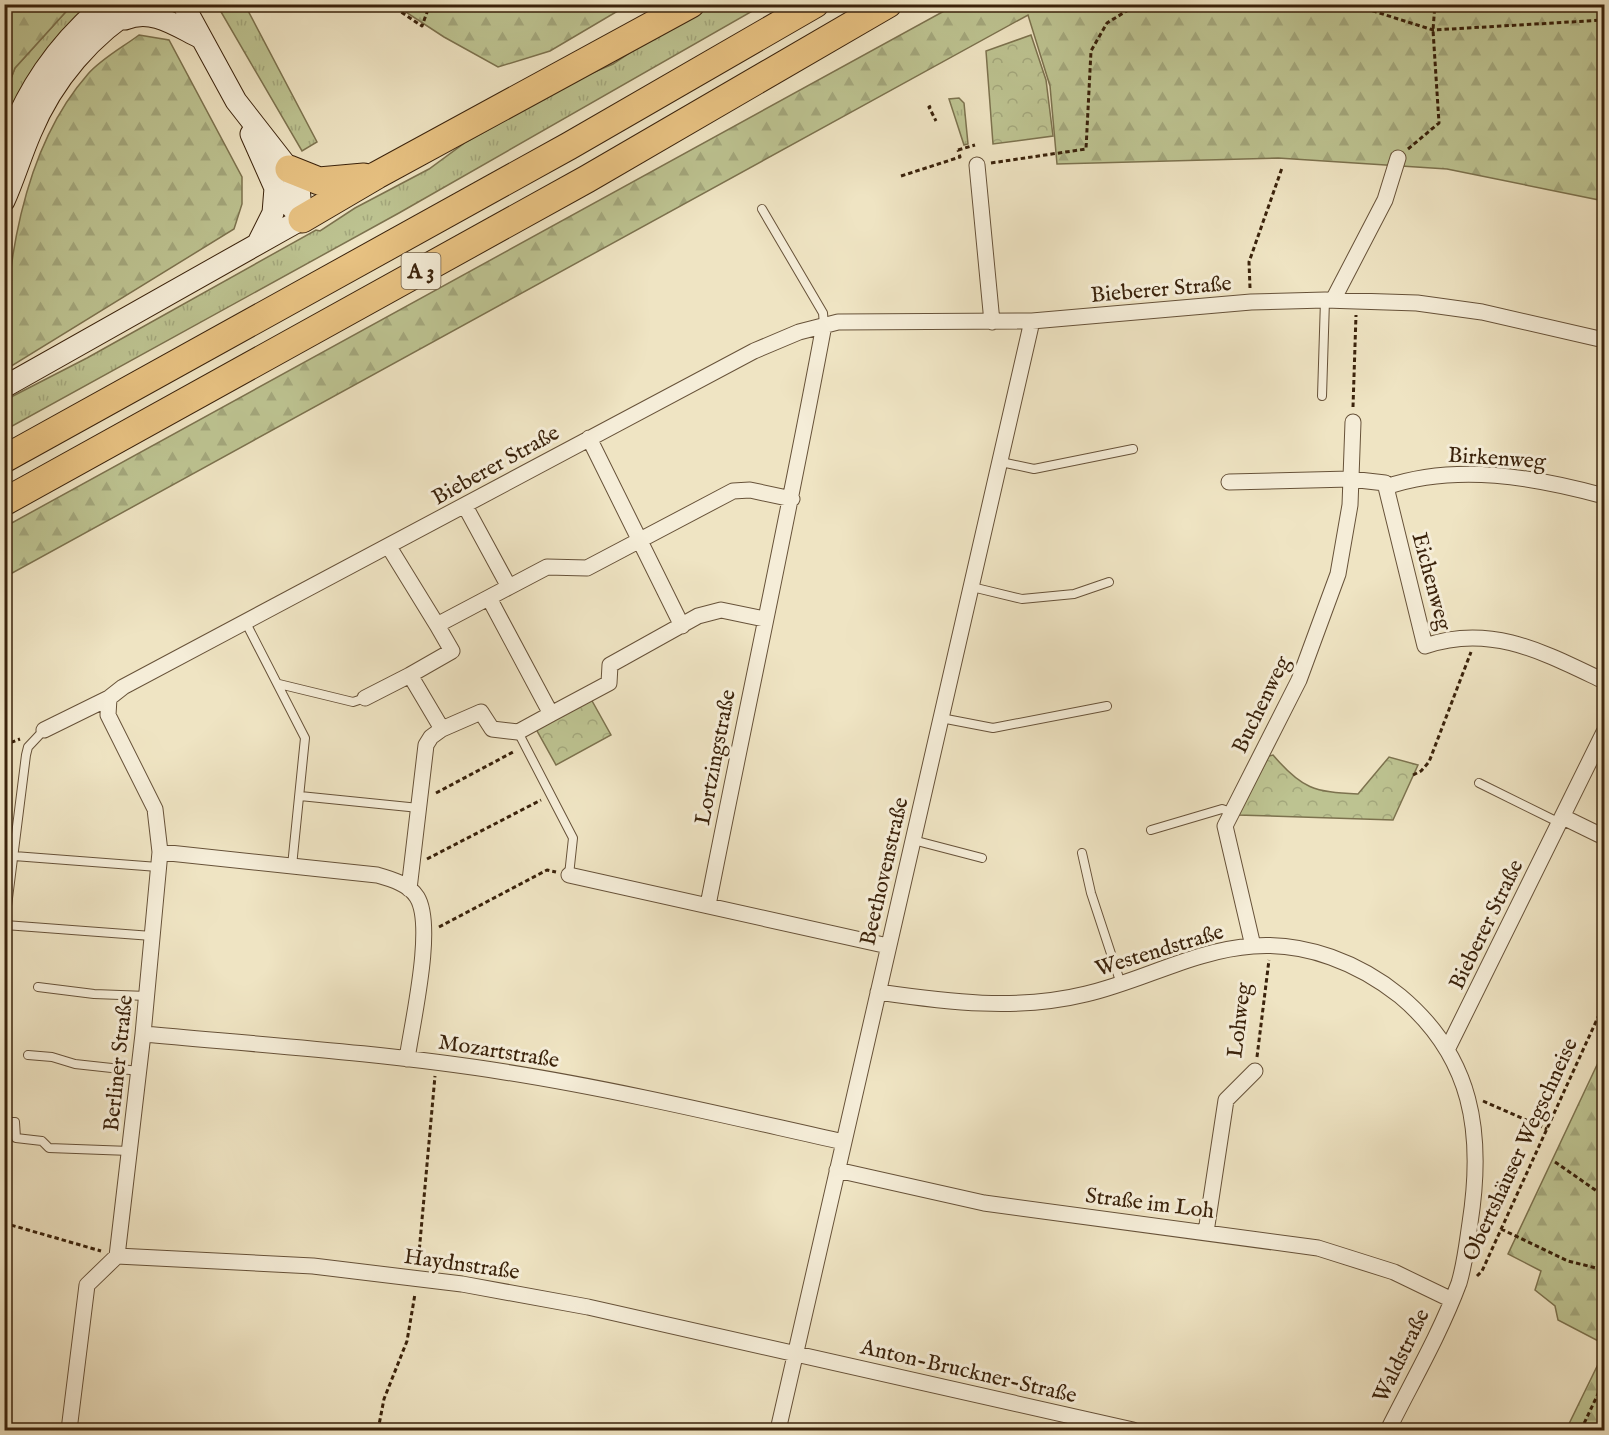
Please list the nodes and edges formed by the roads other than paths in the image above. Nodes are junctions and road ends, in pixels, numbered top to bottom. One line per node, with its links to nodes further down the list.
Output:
1 (141, 4): 6 (main road)
2 (183, 4): 7 (main road)
3 (690, 4): 11 (highway)
4 (815, 4): 27 (highway, A 3)
5 (888, 4): 34 (highway, A 3)
6 (109, 14): 7 (main road); 8 (main road); 13 (main road)
7 (199, 38): 12 (main road)
8 (4, 150)
9 (1398, 158): 17 (street)
10 (977, 165): 19 (street)
11 (377, 175): 12 (highway); 15 (highway)
12 (282, 179): 15 (main road); 16 (main road)
13 (4, 201)
14 (762, 209): 20 (lane)
15 (302, 219): 16 (main road)
16 (260, 241): 22 (main road)
17 (1329, 300): 18 (street, Bieberer Straße); 21 (street, Bieberer Straße); 23 (lane)
18 (1032, 321): 19 (street, Bieberer Straße); 28 (street, Beethovenstraße)
19 (992, 322): 20 (street, Bieberer Straße)
20 (824, 325): 25 (street, Bieberer Straße); 33 (street, Lortzingstraße)
21 (1605, 340)
22 (4, 387)
23 (1322, 396)
24 (1353, 422): 29 (street, Buchenweg)
25 (589, 438): 35 (street, Bieberer Straße); 36 (street)
26 (1133, 449): 28 (lane)
27 (4, 459)
28 (1001, 462): 40 (street, Beethovenstraße)
29 (1350, 479): 30 (street); 31 (street); 61 (street, Buchenweg)
30 (1229, 482)
31 (1386, 487): 32 (street, Birkenweg); 47 (street, Eichenweg)
32 (1605, 496)
33 (792, 499): 36 (street); 42 (street, Lortzingstraße)
34 (4, 502)
35 (465, 506): 37 (street, Bieberer Straße); 39 (street)
36 (642, 542): 39 (street); 45 (street)
37 (389, 547): 43 (street, Bieberer Straße); 44 (street)
38 (1109, 582): 40 (lane)
39 (509, 587): 41 (street)
40 (972, 587): 53 (street, Beethovenstraße)
41 (489, 598): 44 (street); 52 (street)
42 (764, 619): 45 (street); 73 (street, Lortzingstraße)
43 (246, 623): 48 (lane); 49 (street, Bieberer Straße)
44 (437, 625): 46 (street)
45 (682, 626): 52 (street)
46 (410, 675): 50 (street); 54 (street)
47 (1605, 681)
48 (279, 684): 50 (lane); 59 (lane)
49 (109, 698): 55 (street, Bieberer Straße); 69 (street, Berliner Straße)
50 (365, 698)
51 (1107, 706): 53 (lane)
52 (551, 714): 57 (street)
53 (941, 718): 65 (street, Beethovenstraße)
54 (442, 729): 57 (street); 60 (street)
55 (44, 730): 67 (lane)
56 (1605, 732): 62 (street, Bieberer Straße)
57 (521, 739): 71 (lane)
58 (1479, 783): 62 (lane)
59 (300, 796): 60 (lane); 70 (lane)
60 (419, 805): 72 (street)
61 (1231, 812): 63 (lane); 78 (street, Buchenweg)
62 (1561, 820): 64 (street); 84 (street, Bieberer Straße)
63 (1151, 830)
64 (1605, 837)
65 (913, 840): 68 (lane); 77 (street, Beethovenstraße)
66 (1082, 853): 79 (lane)
67 (14, 856): 69 (lane); 74 (lane)
68 (982, 858)
69 (159, 859): 70 (street); 76 (street, Berliner Straße)
70 (292, 866): 72 (street)
71 (569, 875): 73 (street)
72 (409, 889): 86 (street)
73 (708, 905): 77 (street)
74 (5, 925): 75 (lane); 76 (lane)
75 (4, 930)
76 (152, 936): 82 (street, Berliner Straße)
77 (888, 946): 81 (street, Beethovenstraße)
78 (1253, 946): 79 (street, Westendstraße); 84 (street, Westendstraße)
79 (1121, 984): 81 (street, Westendstraße)
80 (38, 987): 82 (lane)
81 (878, 992): 90 (street, Beethovenstraße)
82 (147, 996): 83 (street, Berliner Straße)
83 (143, 1034): 86 (street, Mozartstraße); 87 (street, Berliner Straße)
84 (1447, 1050): 95 (street, Westendstraße)
85 (28, 1055): 87 (lane)
86 (407, 1059): 90 (street, Mozartstraße)
87 (139, 1071): 91 (street, Berliner Straße)
88 (1255, 1071): 93 (street, Lohweg)
89 (4, 1122): 91 (lane)
90 (844, 1142): 92 (street, Beethovenstraße)
91 (130, 1151): 94 (street, Berliner Straße)
92 (837, 1170): 93 (street, Straße im Loh); 96 (street, Beethovenstraße)
93 (1206, 1232): 95 (street, Straße im Loh)
94 (117, 1256): 96 (street, Haydnstraße); 99 (street)
95 (1452, 1299): 102 (street, Waldstraße)
96 (795, 1353): 100 (street, Beethovenstraße); 101 (street, Anton-Bruckner-Straße)
97 (4, 1427): 98 (lane)
98 (28, 1431)
99 (69, 1431)
100 (778, 1431)
101 (1133, 1431)
102 (1388, 1431)

